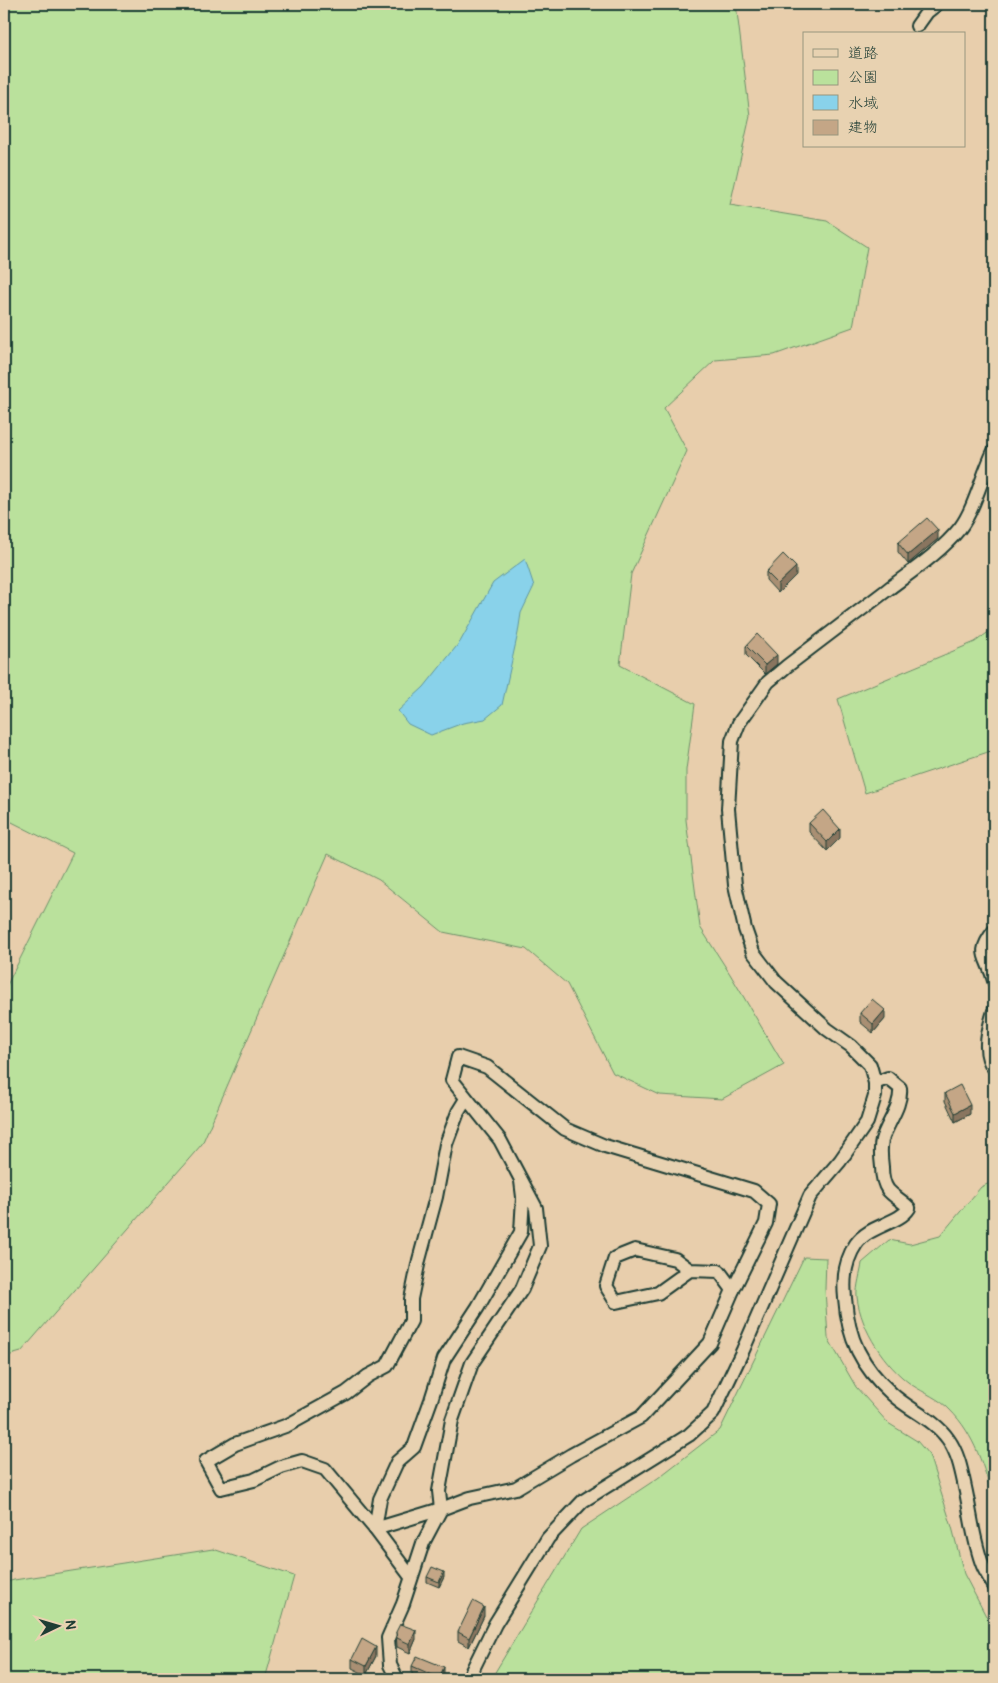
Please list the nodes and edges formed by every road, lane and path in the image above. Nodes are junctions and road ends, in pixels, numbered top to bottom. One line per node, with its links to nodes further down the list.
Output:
1 (937, 4): 2 (street)
2 (918, 26)
3 (994, 452): 8 (street)
4 (994, 931): 5 (street)
5 (994, 981)
6 (994, 1011): 7 (street)
7 (994, 1068)
8 (875, 1083): 16 (street); 18 (street)
9 (466, 1099): 10 (street); 12 (street); 14 (street)
10 (521, 1180): 13 (street); 14 (street)
11 (690, 1270): 11 (street); 12 (street)
12 (733, 1290): 13 (street)
13 (441, 1509): 14 (street); 15 (street)
14 (375, 1528): 15 (street)
15 (411, 1578): 17 (street)
16 (994, 1586)
17 (398, 1679)
18 (468, 1679)

